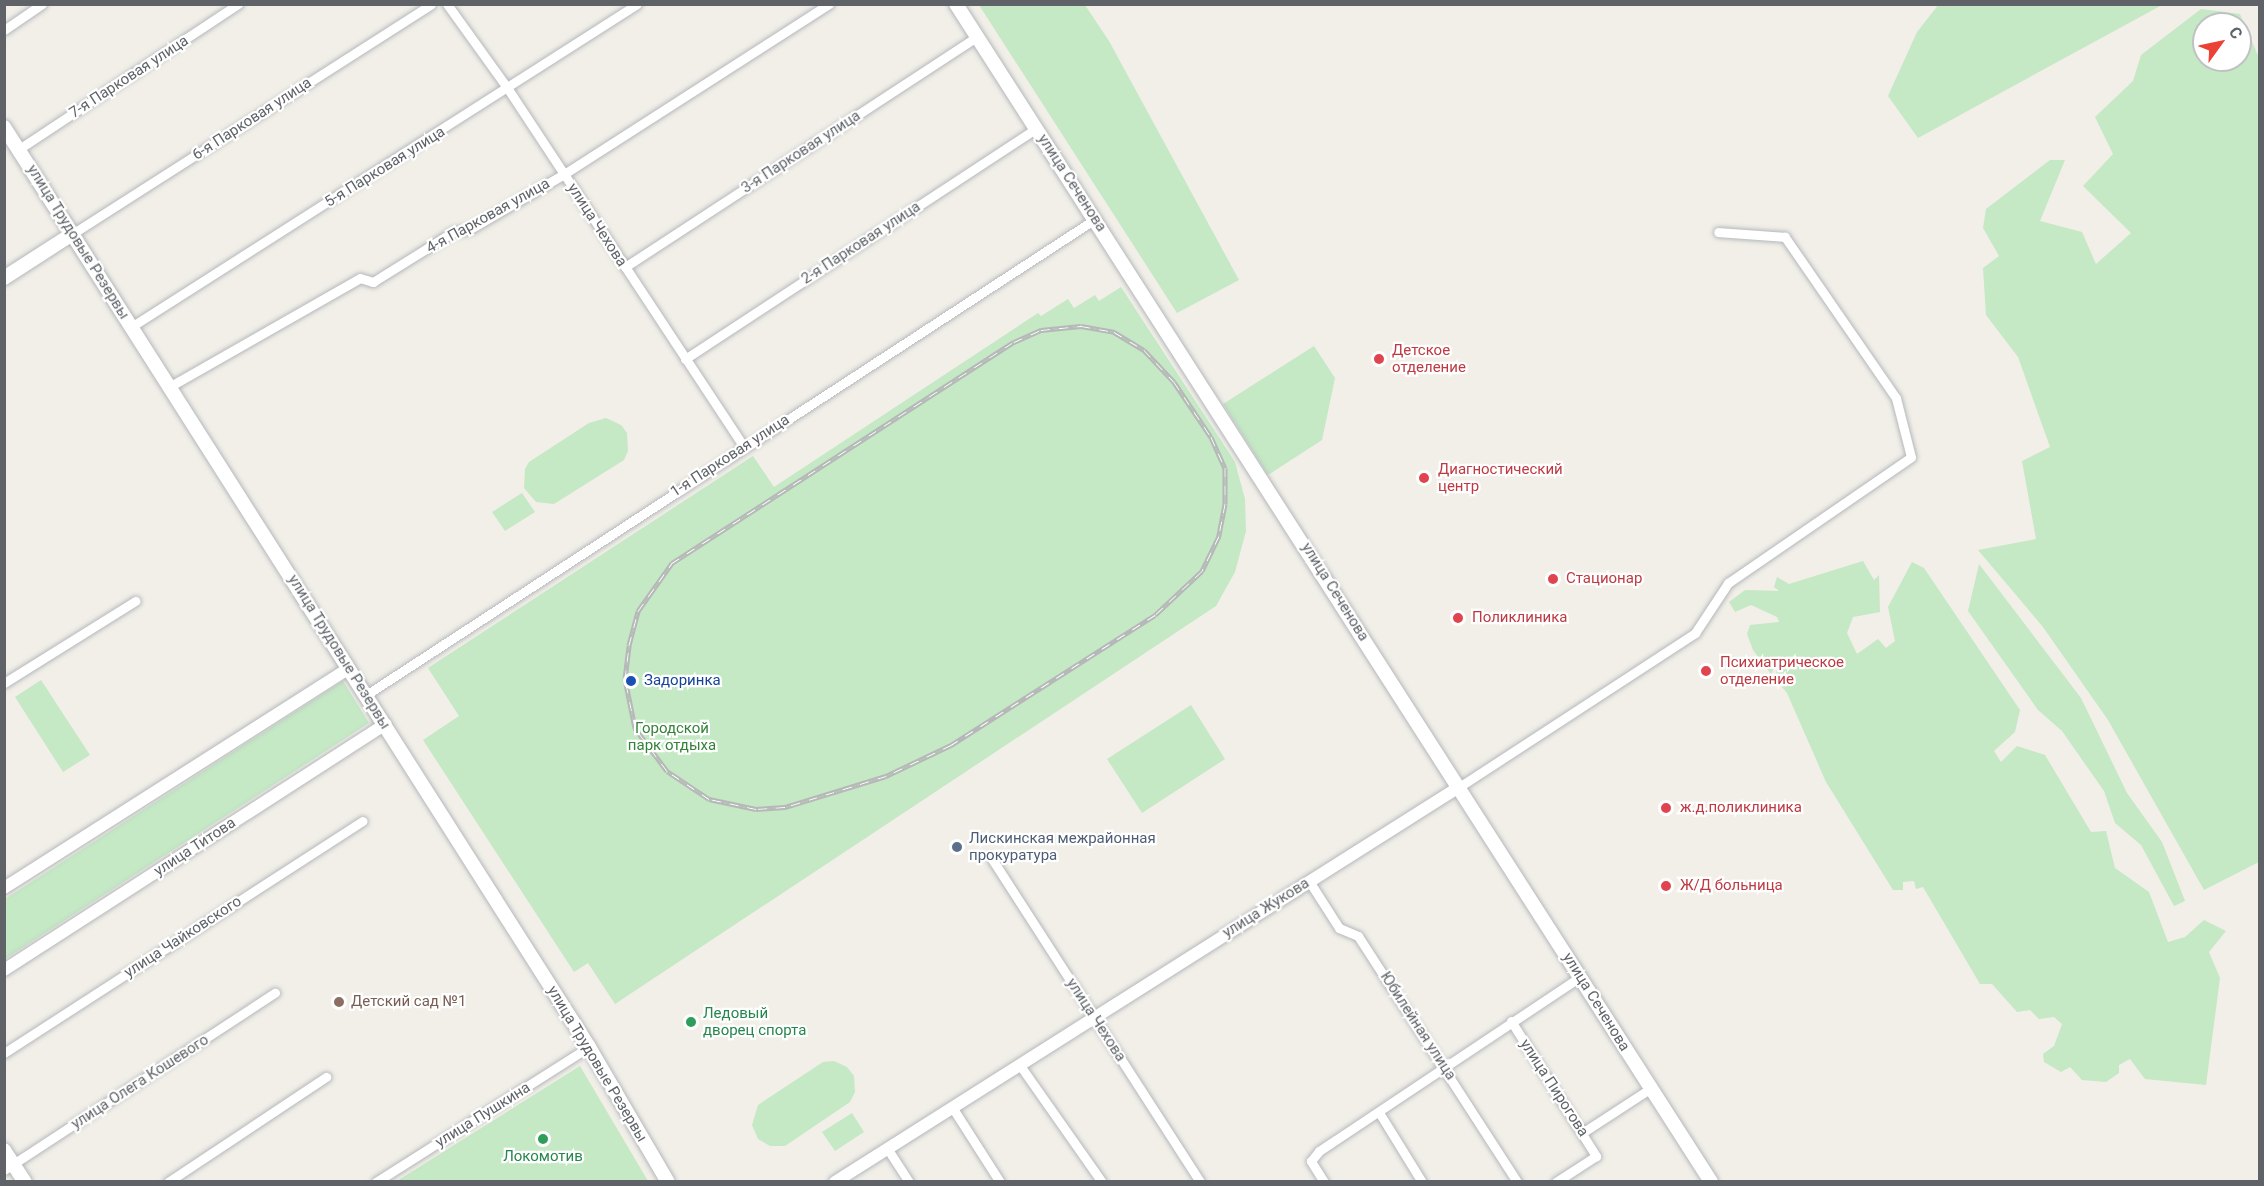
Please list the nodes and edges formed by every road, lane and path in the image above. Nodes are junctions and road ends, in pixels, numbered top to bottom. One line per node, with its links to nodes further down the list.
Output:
1 (42, 4): 8 (street)
2 (238, 4): 13 (street, 7-я Парковая улица)
3 (431, 4): 17 (street, 6-я Парковая улица)
4 (447, 4): 10 (street, улица Чехова)
5 (637, 4): 10 (street, 5-я Парковая улица)
6 (829, 4): 14 (street, 4-я Парковая улица)
7 (956, 4): 9 (main road, улица Сеченова)
8 (4, 30)
9 (977, 37): 12 (main road, улица Сеченова); 18 (street, 3-я Парковая улица)
10 (508, 89): 14 (street, улица Чехова); 20 (street, 5-я Парковая улица)
11 (4, 127): 13 (main road, улица Трудовые Резервы)
12 (1036, 128): 15 (main road, улица Сеченова); 21 (street, 2-я Парковая улица)
13 (19, 149): 17 (main road, улица Трудовые Резервы)
14 (564, 174): 18 (street, улица Чехова); 22 (street, 4-я Парковая улица)
15 (1095, 219): 23 (street, 1-я Парковая улица); 29 (main road, улица Сеченова)
16 (1718, 232): 29 (street, улица Жукова)
17 (72, 234): 19 (main road); 20 (main road, улица Трудовые Резервы)
18 (625, 267): 21 (street, улица Чехова)
19 (4, 279)
20 (131, 327): 22 (main road, улица Трудовые Резервы)
21 (685, 358): 23 (street, улица Чехова)
22 (169, 387): 25 (main road, улица Трудовые Резервы)
23 (744, 447): 27 (street, 1-я Парковая улица)
24 (135, 601): 26 (street)
25 (349, 668): 27 (main road, улица Трудовые Резервы); 33 (street)
26 (4, 683)
27 (366, 695): 28 (main road, улица Трудовые Резервы)
28 (385, 724): 34 (street, улица Титова); 39 (main road, улица Трудовые Резервы)
29 (1459, 787): 32 (street, улица Жукова); 35 (main road, улица Сеченова)
30 (362, 821): 40 (street, улица Чайковского)
31 (992, 859): 37 (street, улица Чехова)
32 (1309, 881): 37 (street, улица Жукова); 42 (street, Юбилейная улица)
33 (4, 888)
34 (4, 970)
35 (1580, 977): 38 (street); 44 (main road, улица Сеченова)
36 (275, 993): 50 (street, улица Олега Кошевого)
37 (1093, 1017): 41 (street, улица Жукова); 59 (street, улица Чехова)
38 (1510, 1021): 42 (street); 47 (street, улица Пирогова)
39 (589, 1047): 53 (street, улица Пушкина); 54 (main road, улица Трудовые Резервы)
40 (4, 1053)
41 (1019, 1064): 45 (street, улица Жукова); 58 (street)
42 (1444, 1066): 46 (street); 62 (street, Юбилейная улица)
43 (326, 1077): 52 (street)
44 (1651, 1088): 47 (street); 64 (main road, улица Сеченова)
45 (952, 1107): 48 (street, улица Жукова); 57 (street)
46 (1380, 1114): 60 (street); 61 (street)
47 (1582, 1133): 63 (street, улица Пирогова)
48 (887, 1148): 55 (street, улица Жукова); 56 (street)
49 (4, 1150): 50 (main road)
50 (9, 1167): 51 (main road)
51 (25, 1182)
52 (168, 1182)
53 (376, 1182)
54 (668, 1182)
55 (835, 1182)
56 (909, 1182)
57 (1000, 1182)
58 (1102, 1182)
59 (1200, 1182)
60 (1324, 1182)
61 (1422, 1182)
62 (1517, 1182)
63 (1556, 1182)
64 (1710, 1182)

